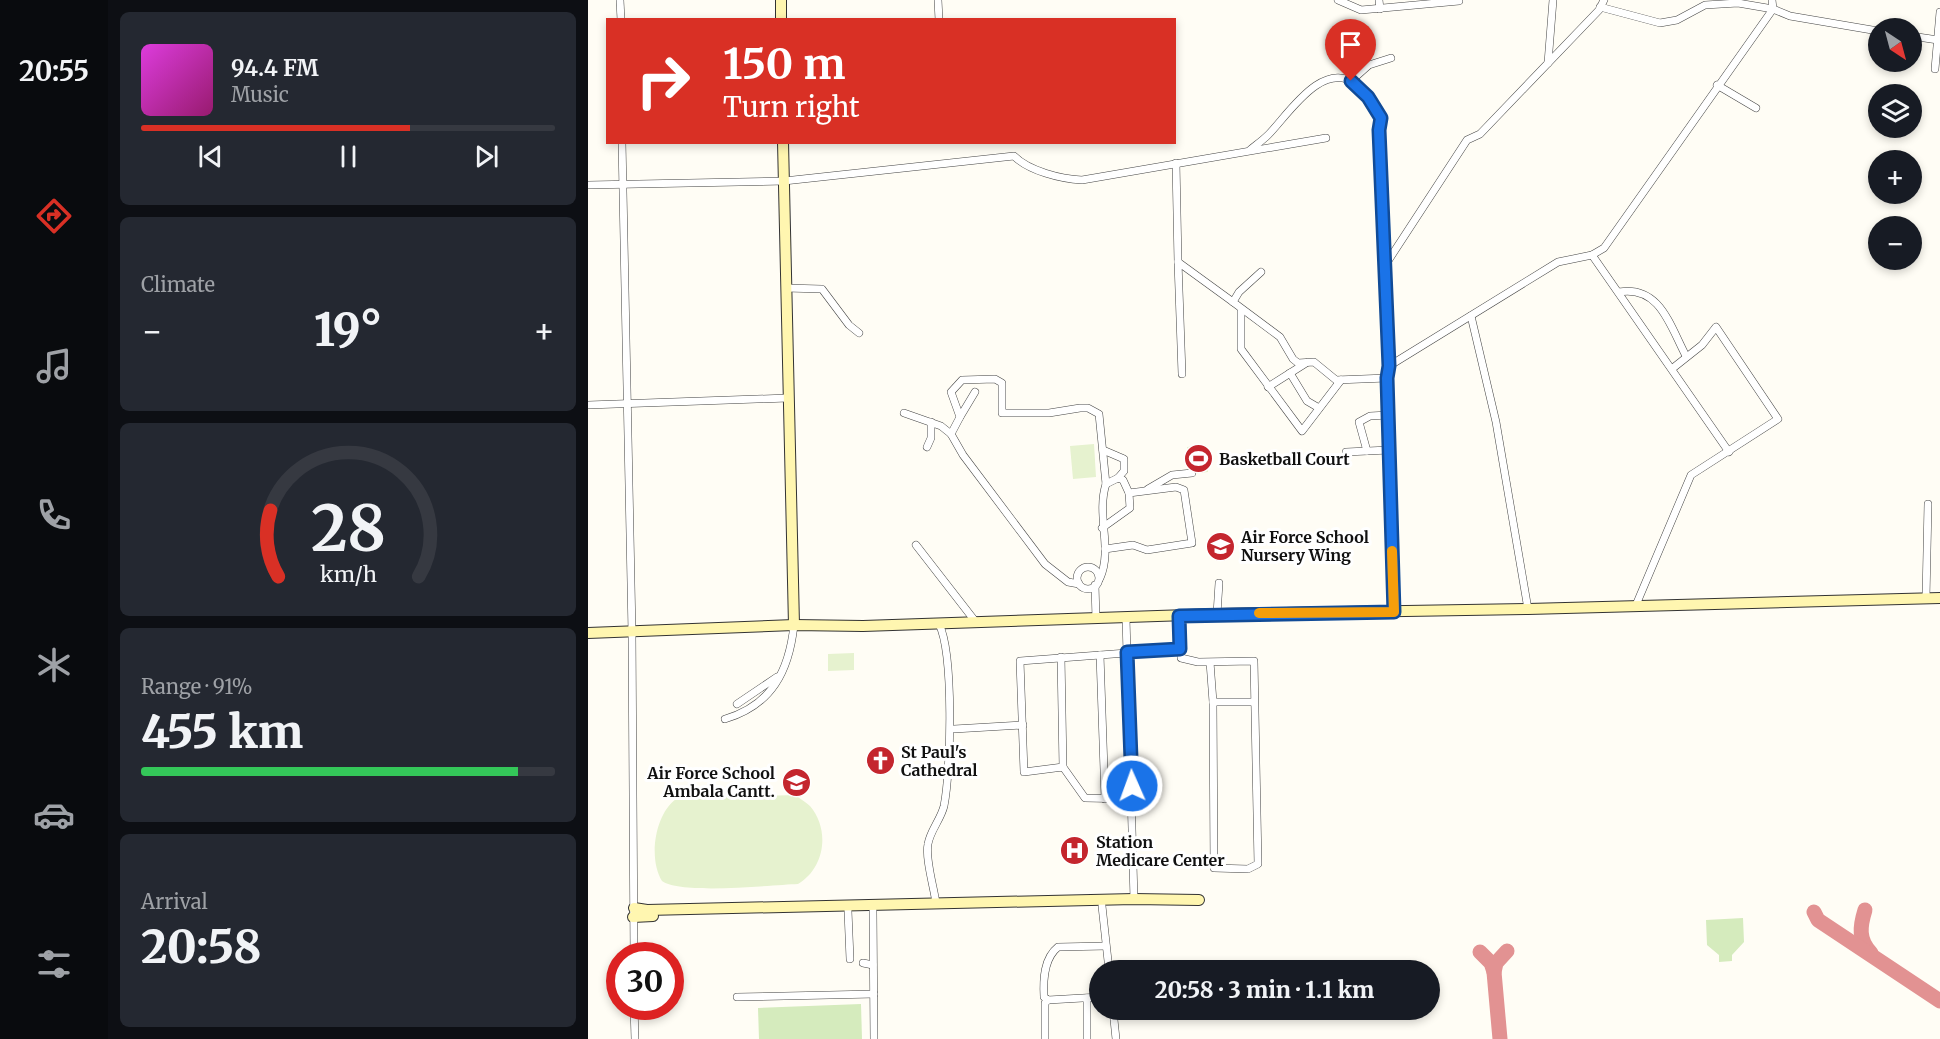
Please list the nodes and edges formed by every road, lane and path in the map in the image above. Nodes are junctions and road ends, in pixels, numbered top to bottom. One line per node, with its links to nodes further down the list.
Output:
1 (620, 0): 13 (street)
2 (781, 0): 14 (street)
3 (938, 0): 15 (street)
4 (1338, 0): 10 (street)
5 (1379, 0): 10 (street)
6 (1553, 0): 20 (street)
7 (1772, 0): 11 (street)
8 (1459, 1): 10 (street)
9 (1602, 3): 11 (street); 20 (street)
10 (1380, 9)
11 (1773, 9): 16 (street); 23 (street)
12 (1940, 12): 18 (street)
13 (621, 18)
14 (781, 18)
15 (939, 18)
16 (1868, 29)
17 (1922, 37): 18 (street)
18 (1938, 39): 21 (street)
19 (1391, 58): 22 (street)
20 (1548, 63): 35 (street)
21 (1935, 69)
22 (1351, 81): 28 (street); 35 (street)
23 (1717, 85): 24 (street); 33 (street)
24 (1756, 108)
25 (1326, 138): 28 (street)
26 (622, 144): 31 (street)
27 (783, 144): 30 (street)
28 (1248, 151): 29 (street)
29 (1176, 163): 30 (street); 34 (street)
30 (784, 181): 31 (street); 37 (street)
31 (623, 184): 32 (street); 54 (street)
32 (588, 185)
33 (1593, 255): 38 (street); 41 (street)
34 (1178, 262): 39 (street); 48 (street)
35 (1386, 264): 45 (street)
36 (1261, 272): 39 (street)
37 (786, 288): 42 (street); 53 (street)
38 (1619, 292): 43 (street); 46 (street)
39 (1233, 302): 40 (street)
40 (1241, 311): 44 (street); 51 (street)
41 (1471, 316): 45 (street); 88 (street)
42 (859, 333)
43 (1686, 356): 46 (street); 67 (street)
44 (1306, 363): 47 (street); 50 (street)
45 (1389, 366): 49 (street)
46 (1673, 368): 67 (street)
47 (1290, 373): 51 (street); 56 (street)
48 (1182, 374)
49 (1387, 378): 50 (street); 58 (street)
50 (1341, 380): 56 (street)
51 (1268, 387): 56 (street)
52 (975, 392): 59 (street)
53 (787, 398): 54 (street); 96 (street)
54 (627, 404): 55 (street); 97 (street)
55 (588, 405)
56 (1318, 408)
57 (904, 413): 60 (street)
58 (1388, 416): 64 (street); 65 (street)
59 (960, 417): 61 (street); 63 (street)
60 (930, 422): 61 (street); 62 (street)
61 (951, 434): 83 (street)
62 (927, 447)
63 (1103, 450): 70 (street); 72 (street)
64 (1389, 450): 65 (street); 89 (street)
65 (1366, 451): 66 (street)
66 (1346, 452)
67 (1729, 452): 87 (street)
68 (1192, 473): 71 (street)
69 (1096, 475): 70 (street)
70 (1105, 475): 73 (street)
71 (1166, 477): 74 (street); 75 (street)
72 (1118, 478): 73 (street); 76 (street)
73 (1106, 484): 78 (street)
74 (1172, 488): 75 (street); 80 (street)
75 (1143, 491): 76 (street)
76 (1129, 495): 78 (street)
77 (1928, 504): 85 (street)
78 (1102, 528): 80 (street)
79 (916, 545): 94 (street)
80 (1105, 549): 81 (street)
81 (1100, 578): 83 (street); 84 (street)
82 (1219, 583): 90 (street)
83 (1079, 584): 84 (street)
84 (1095, 585): 93 (street)
85 (1926, 598): 86 (street); 87 (street)
86 (1940, 598)
87 (1636, 605): 88 (street)
88 (1527, 609): 89 (street)
89 (1394, 612): 90 (street)
90 (1217, 614): 91 (street)
91 (1179, 616): 92 (street); 99 (street)
92 (1126, 618): 93 (street); 100 (street)
93 (1096, 619): 94 (street)
94 (975, 621): 95 (street)
95 (939, 624): 96 (street); 117 (street)
96 (794, 625): 97 (street); 104 (street)
97 (632, 632): 98 (street); 121 (street)
98 (588, 633)
99 (1180, 649): 100 (street); 103 (street)
100 (1127, 652): 101 (street); 113 (street)
101 (1100, 655): 102 (street); 114 (street)
102 (1061, 657): 109 (street); 111 (street)
103 (1210, 662): 105 (street); 106 (street)
104 (781, 673): 107 (street); 108 (street)
105 (1212, 702): 106 (street); 106 (street)
106 (1253, 702)
107 (737, 704)
108 (725, 719)
109 (1023, 725): 110 (street); 111 (street)
110 (954, 729)
111 (1063, 767): 114 (street)
112 (1157, 785): 113 (street)
113 (1132, 786): 115 (street)
114 (1105, 799): 115 (street)
115 (1132, 799): 116 (street)
116 (1134, 899): 117 (street); 118 (street)
117 (936, 903): 121 (street)
118 (1102, 906): 119 (street); 123 (street)
119 (873, 910): 120 (street); 127 (street)
120 (848, 911): 121 (street); 124 (street)
121 (634, 913): 122 (street)
122 (634, 942)
123 (1106, 946): 125 (street); 131 (street)
124 (850, 959)
125 (1108, 960)
126 (863, 963): 127 (street)
127 (873, 965): 128 (street)
128 (874, 994): 129 (street); 135 (street)
129 (737, 998)
130 (1087, 998): 131 (street); 137 (street)
131 (1048, 1000): 136 (street)
132 (634, 1020): 134 (street)
133 (1114, 1020): 138 (street)
134 (635, 1039)
135 (874, 1039)
136 (1045, 1039)
137 (1087, 1039)
138 (1116, 1039)

